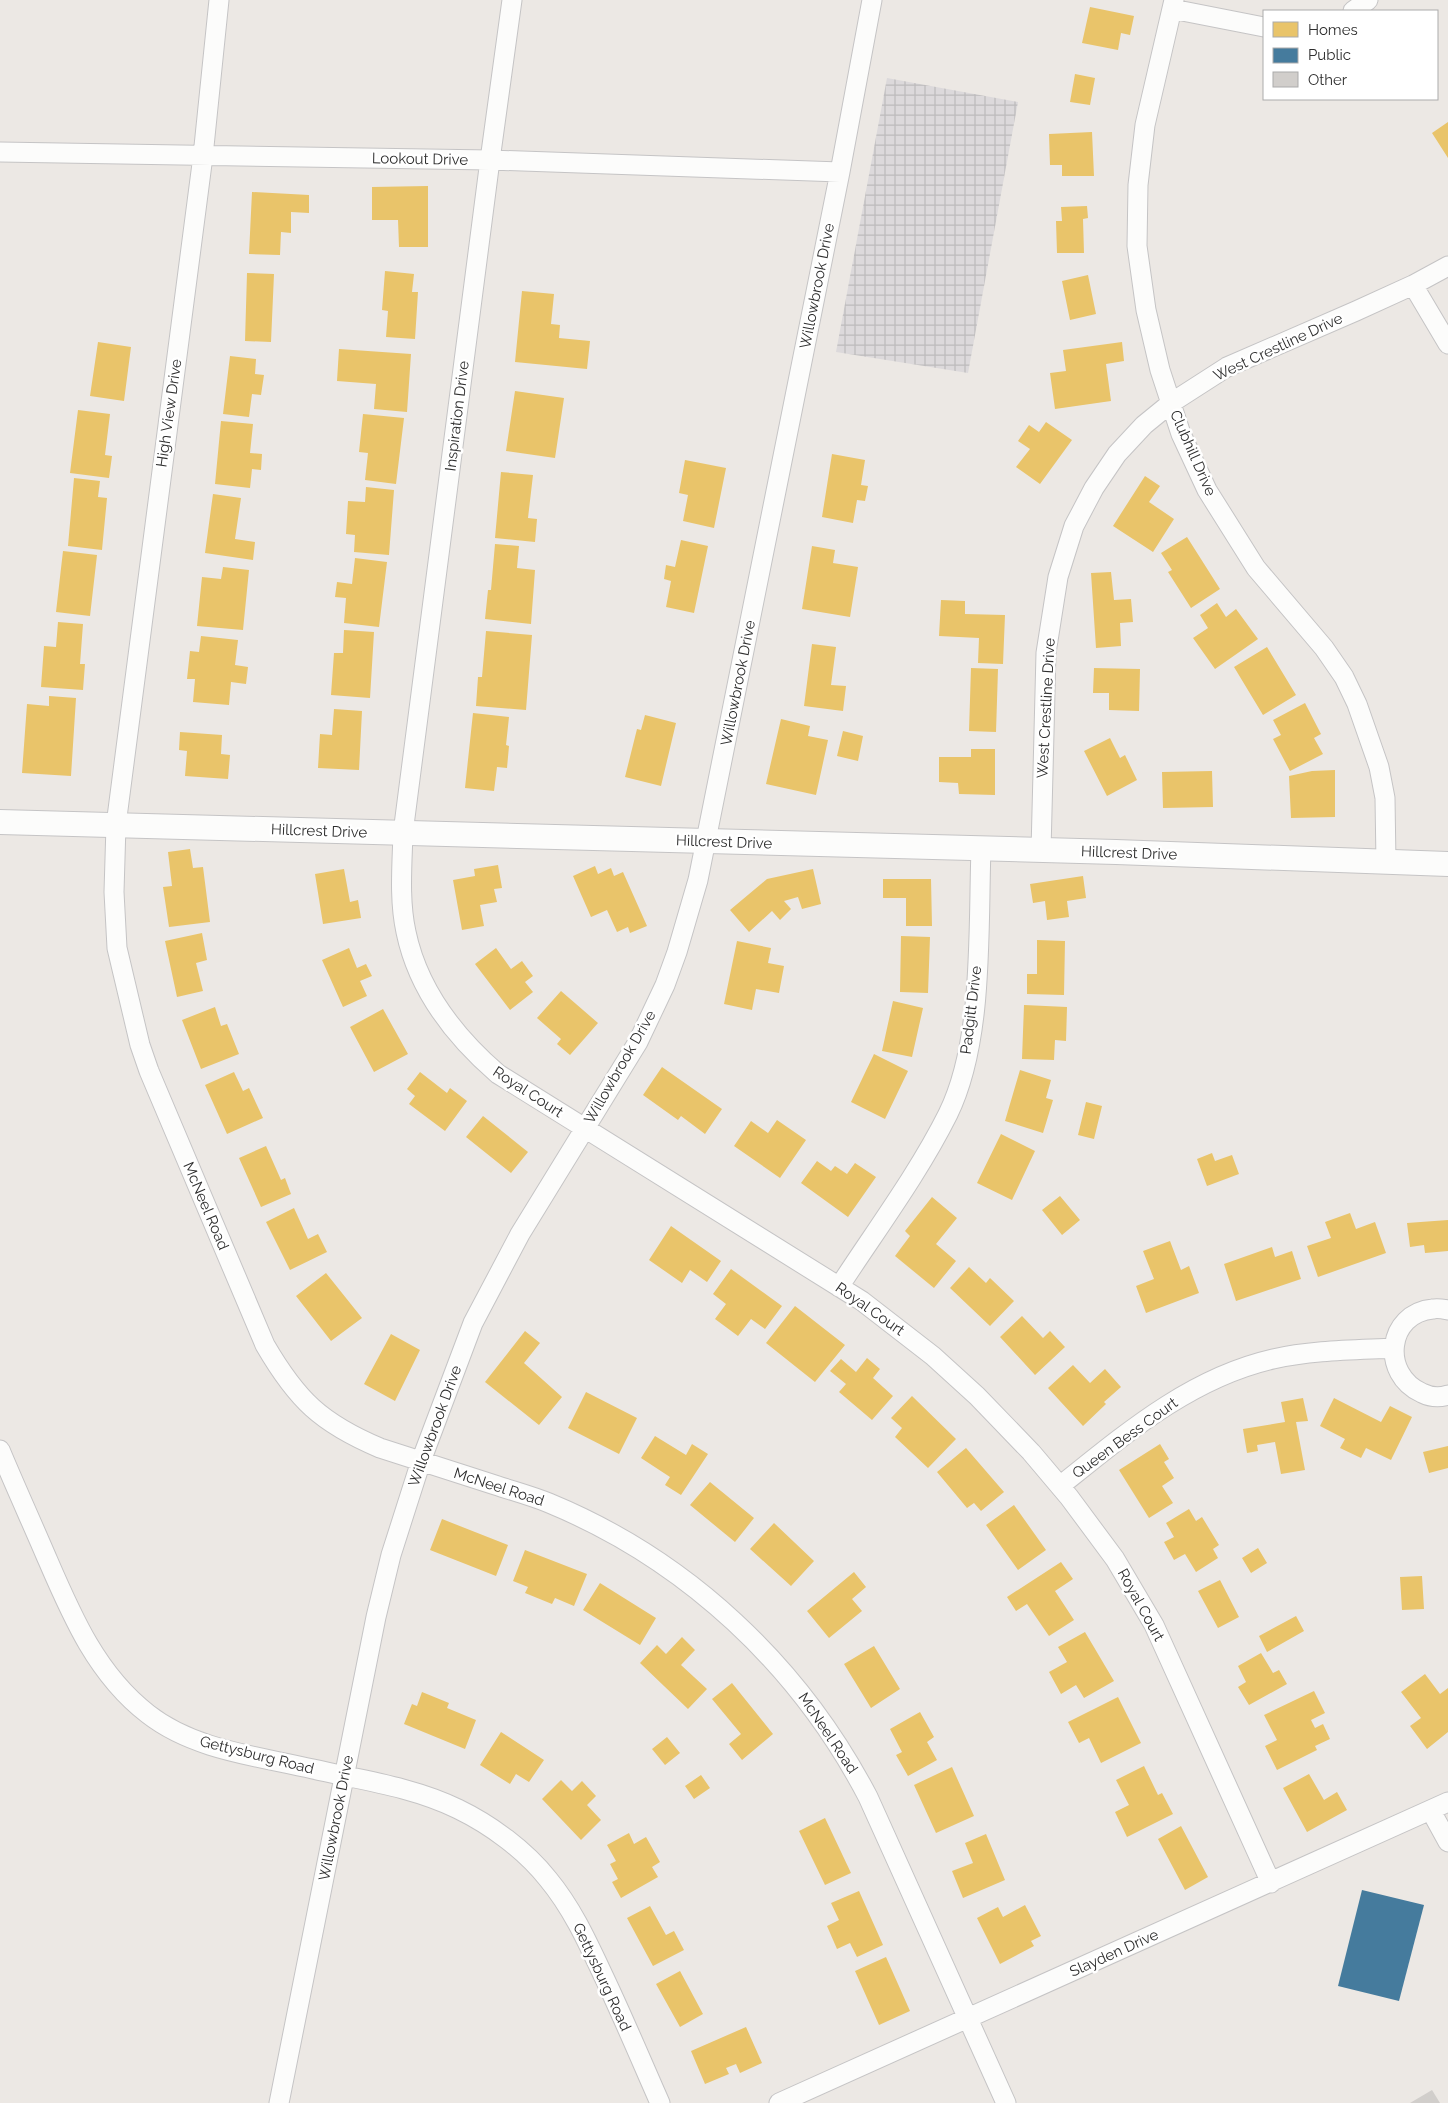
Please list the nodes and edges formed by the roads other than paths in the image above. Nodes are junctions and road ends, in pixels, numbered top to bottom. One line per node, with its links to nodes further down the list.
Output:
1 (219, 0): 9 (street, High View Drive)
2 (512, 0): 10 (street, Inspiration Drive)
3 (872, 0): 11 (street, Willowbrook Drive)
4 (1368, 0): 6 (street)
5 (1173, 5): 7 (street); 15 (street, Clubhill Drive)
6 (1354, 10)
7 (1263, 27)
8 (0, 152): 9 (street, Lookout Drive)
9 (203, 156): 10 (street, Lookout Drive); 17 (street, High View Drive)
10 (490, 160): 11 (street, Lookout Drive); 18 (street, Inspiration Drive)
11 (840, 172): 19 (street, Willowbrook Drive)
12 (1448, 266): 13 (street, West Crestline Drive)
13 (1413, 285): 14 (street); 15 (street, West Crestline Drive)
14 (1448, 344)
15 (1171, 403): 21 (street, West Crestline Drive); 22 (street, Clubhill Drive)
16 (0, 822): 17 (street, Hillcrest Drive)
17 (116, 825): 18 (street, Hillcrest Drive); 30 (street, McNeel Road)
18 (403, 833): 19 (street, Hillcrest Drive); 24 (street, Royal Court)
19 (706, 842): 20 (street, Hillcrest Drive); 24 (street, Willowbrook Drive)
20 (981, 849): 21 (street, Hillcrest Drive); 25 (street, Padgitt Drive)
21 (1041, 850): 22 (street, Hillcrest Drive)
22 (1386, 863): 23 (street, Hillcrest Drive)
23 (1448, 864)
24 (586, 1127): 25 (street, Royal Court); 30 (street, Willowbrook Drive)
25 (839, 1287): 31 (street, Royal Court)
26 (1448, 1310): 27 (street)
27 (1394, 1348): 28 (street); 31 (street, Queen Bess Court)
28 (1448, 1395)
29 (0, 1450): 32 (street, Gettysburg Road)
30 (421, 1461): 32 (street, Willowbrook Drive); 37 (street, McNeel Road)
31 (1060, 1486): 36 (street, Royal Court)
32 (344, 1776): 38 (street, Willowbrook Drive); 39 (street, Gettysburg Road)
33 (1448, 1802): 34 (street, Slayden Drive)
34 (1431, 1811): 35 (street); 36 (street, Slayden Drive)
35 (1448, 1842)
36 (1271, 1882): 37 (street, Slayden Drive)
37 (967, 2018): 40 (street, Slayden Drive); 41 (street, McNeel Road)
38 (279, 2103)
39 (660, 2103)
40 (779, 2103)
41 (1006, 2103)

